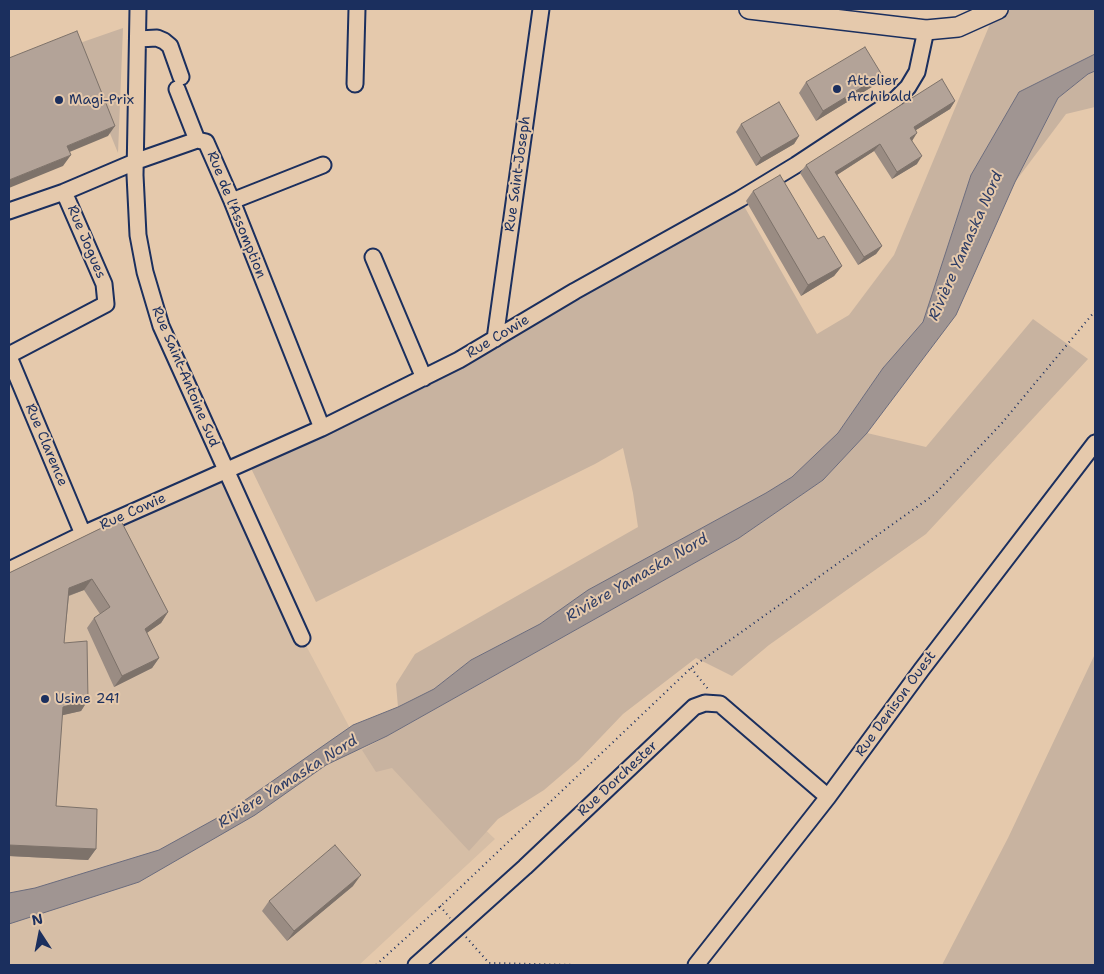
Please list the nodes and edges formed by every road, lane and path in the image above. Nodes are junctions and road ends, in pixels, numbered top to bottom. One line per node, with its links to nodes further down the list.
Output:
1 (138, 9): 8 (street, Rue Saint-Antoine Sud)
2 (357, 9): 9 (street)
3 (541, 9): 18 (street, Rue Saint-Joseph)
4 (749, 9): 6 (main road)
5 (998, 9): 7 (main road)
6 (769, 10): 7 (main road)
7 (926, 30): 18 (street, Rue Cowie)
8 (138, 38): 10 (street); 11 (street, Rue Saint-Antoine Sud)
9 (355, 84)
10 (197, 140): 11 (street, Rue de l'Assomption); 14 (street, Rue de l'Assomption)
11 (137, 161): 13 (street, Rue de l'Assomption); 23 (street, Rue Saint-Antoine Sud)
12 (323, 165): 14 (street)
13 (64, 192): 15 (street, Rue de l'Assomption); 19 (street, Rue Jogues)
14 (232, 201): 21 (street, Rue de l'Assomption)
15 (9, 212)
16 (373, 257): 20 (street)
17 (1095, 311): 27 (path)
18 (495, 339): 20 (street, Rue Cowie)
19 (9, 356): 24 (street, Rue Clarence)
20 (424, 378): 21 (street, Rue Cowie)
21 (322, 428): 23 (street, Rue Cowie)
22 (1095, 442): 29 (street, Rue Denison Ouest)
23 (225, 471): 24 (street, Rue Cowie); 26 (street, Rue Saint-Antoine Sud)
24 (83, 534): 25 (street, Rue Cowie)
25 (9, 570)
26 (302, 638)
27 (691, 668): 28 (path); 30 (path)
28 (720, 704): 29 (street); 31 (street, Rue Dorchester)
29 (828, 797): 35 (street, Rue Denison Ouest)
30 (440, 906): 31 (path); 32 (path)
31 (458, 927): 33 (street, Rue Dorchester); 34 (path)
32 (376, 965)
33 (416, 965)
34 (576, 965)
35 (696, 965)

